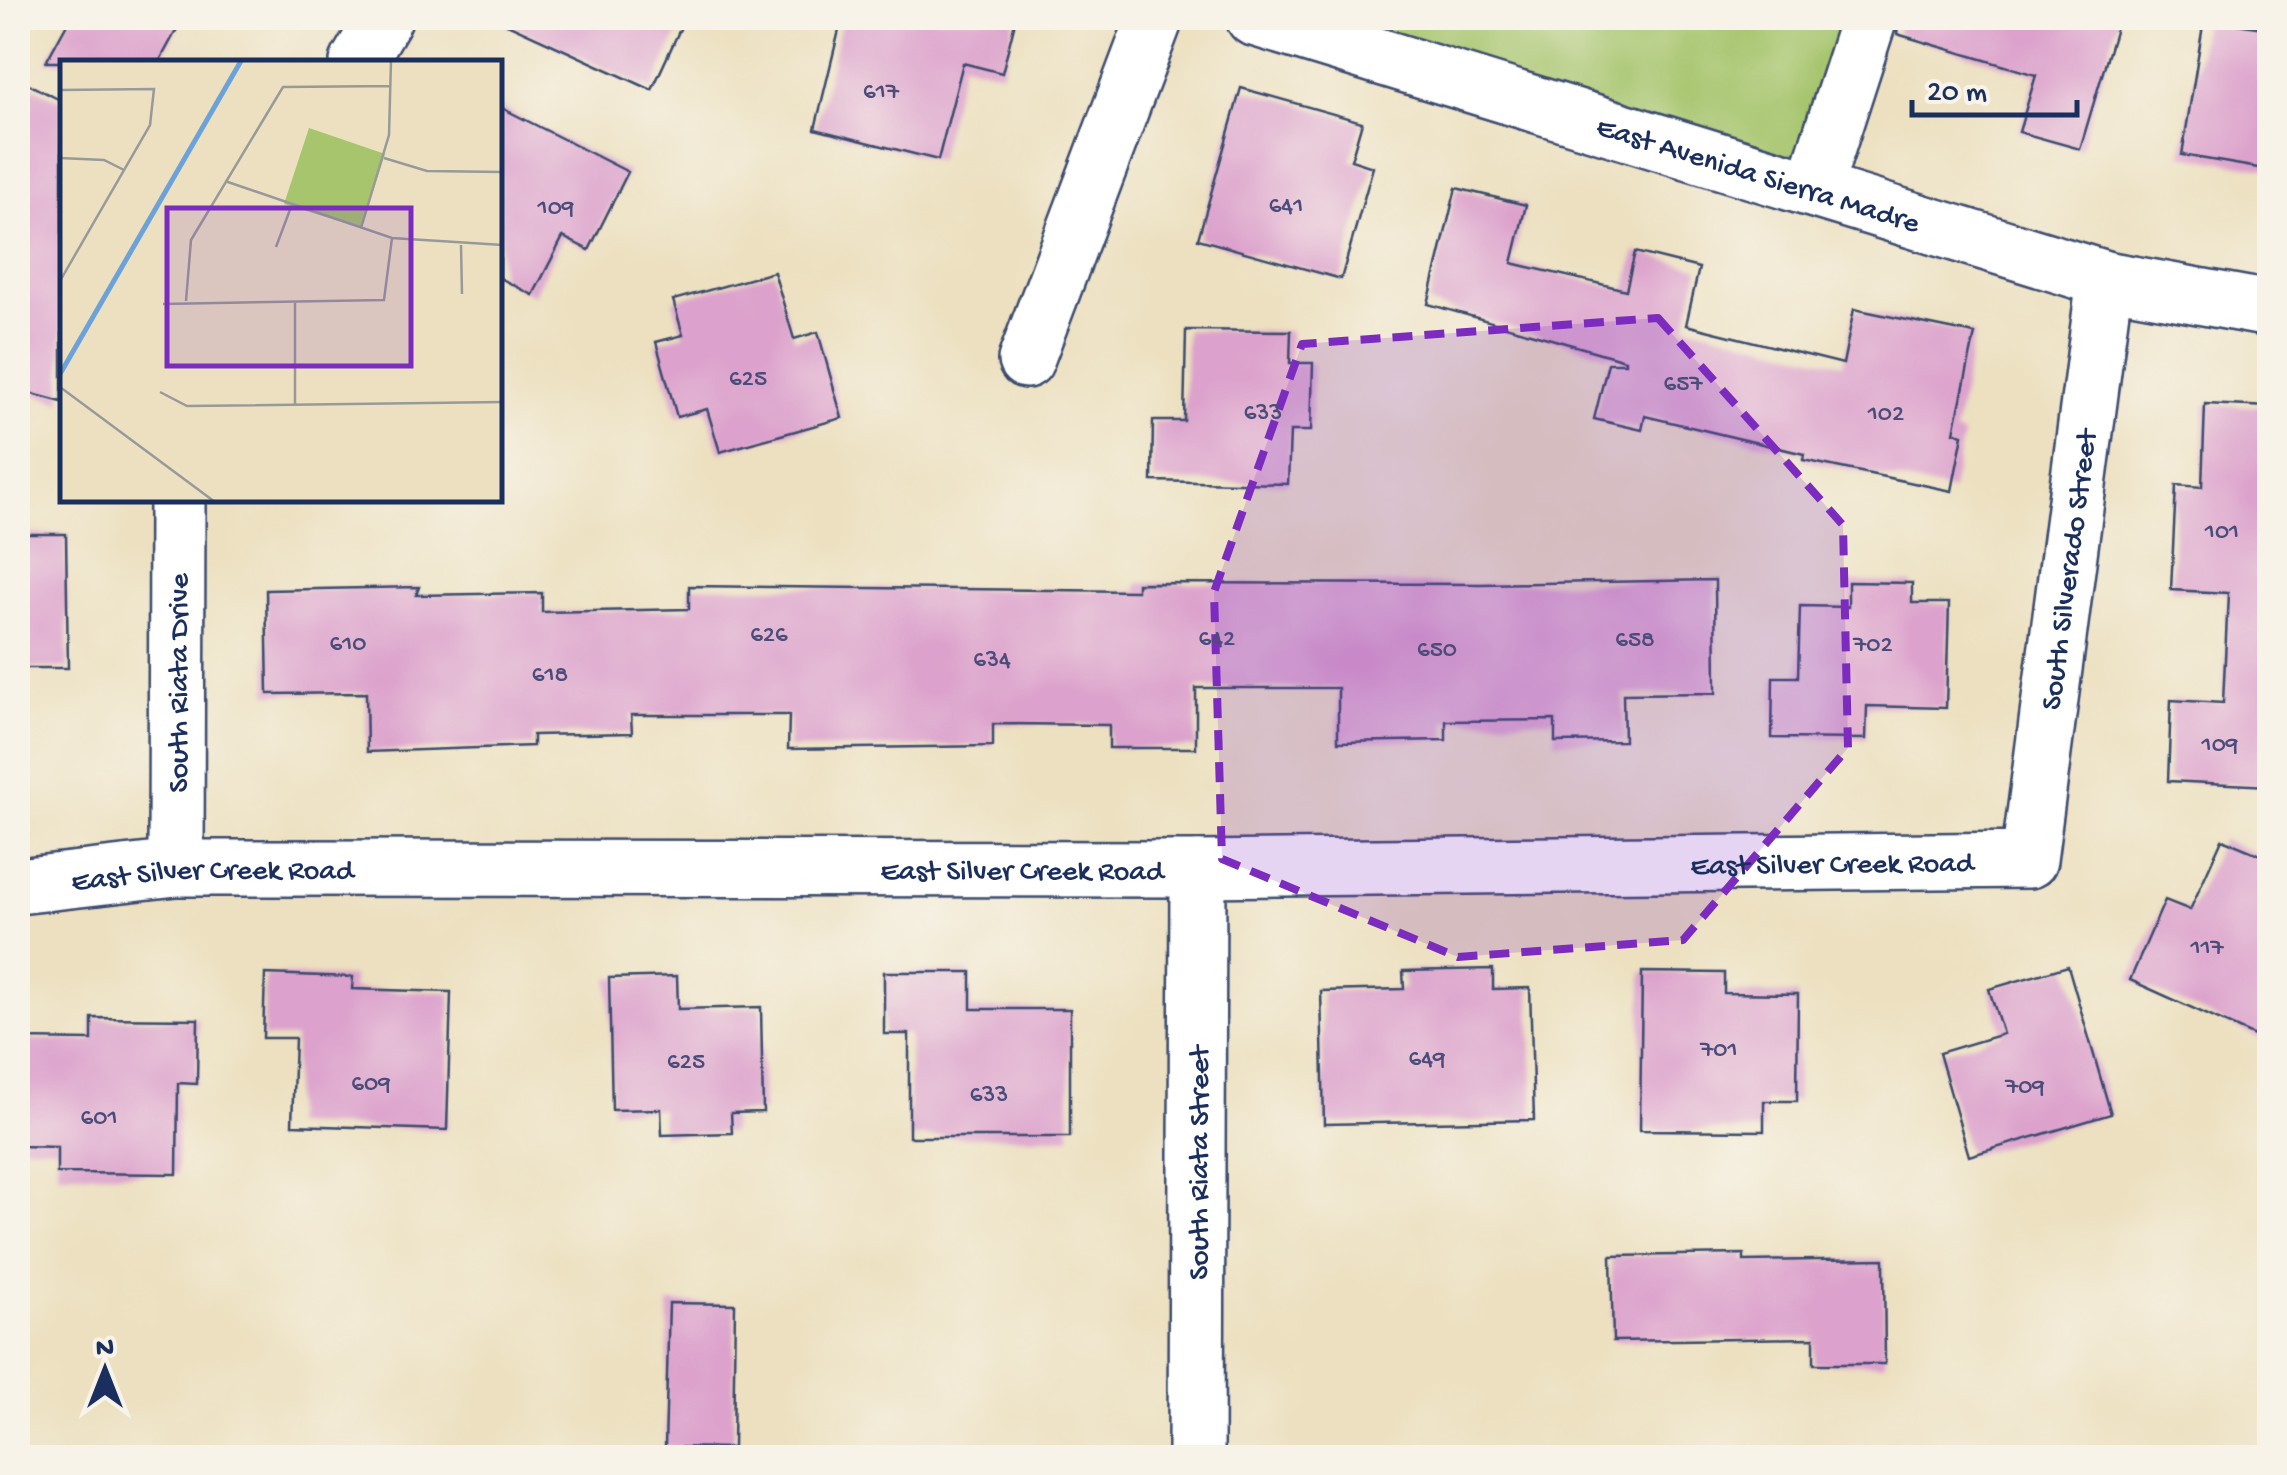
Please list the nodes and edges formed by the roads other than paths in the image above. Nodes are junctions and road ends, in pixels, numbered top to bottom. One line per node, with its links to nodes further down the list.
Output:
1 (384, 18): 5 (street)
2 (1155, 18): 9 (street)
3 (1254, 18): 6 (street, East Avenida Sierra Madre)
4 (1869, 18): 6 (street)
5 (359, 60)
6 (1814, 188): 7 (street, East Avenida Sierra Madre)
7 (2105, 279): 8 (street, East Avenida Sierra Madre); 11 (street, South Silverado Street)
8 (2270, 309)
9 (1026, 360)
10 (176, 502): 12 (street, South Riata Drive)
11 (2029, 860): 13 (street, East Silver Creek Road)
12 (176, 868): 13 (street, East Silver Creek Road); 14 (street, East Silver Creek Road)
13 (1198, 869): 15 (street, South Riata Street)
14 (18, 886)
15 (1196, 1458)

